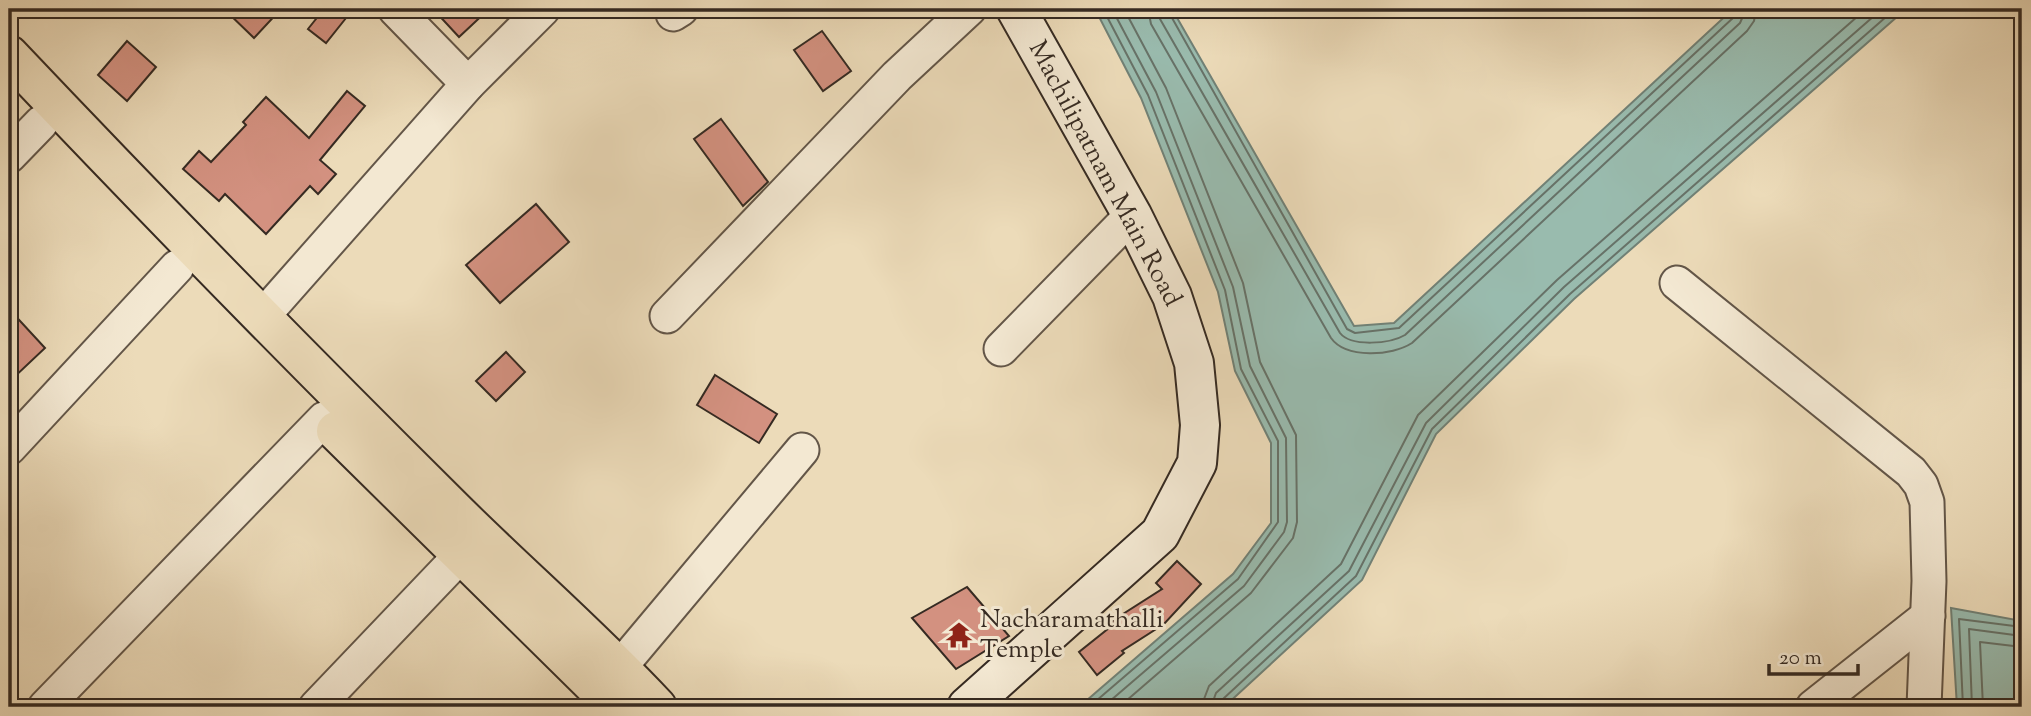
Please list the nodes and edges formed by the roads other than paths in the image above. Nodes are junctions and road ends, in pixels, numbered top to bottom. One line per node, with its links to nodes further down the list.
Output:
1 (395, 9): 6 (street)
2 (543, 9): 6 (street)
3 (969, 9): 13 (street)
4 (1016, 9): 10 (main road, Machilipatnam Main Road)
5 (9, 55): 14 (main road)
6 (468, 83): 14 (street)
7 (9, 90): 8 (main road)
8 (41, 123): 9 (street); 11 (main road)
9 (9, 156)
10 (1132, 215): 15 (street); 25 (main road, Machilipatnam Main Road)
11 (177, 267): 16 (main road); 17 (street)
12 (1678, 283): 20 (street)
13 (667, 316)
14 (262, 317): 21 (main road)
15 (1001, 349)
16 (324, 419): 19 (main road); 22 (street)
17 (9, 448)
18 (802, 450): 21 (street)
19 (461, 555): 21 (main road); 23 (street)
20 (1928, 616): 26 (street); 27 (street)
21 (606, 693): 24 (main road)
22 (45, 707)
23 (316, 707)
24 (657, 707)
25 (967, 707)
26 (1813, 707)
27 (1924, 707)

